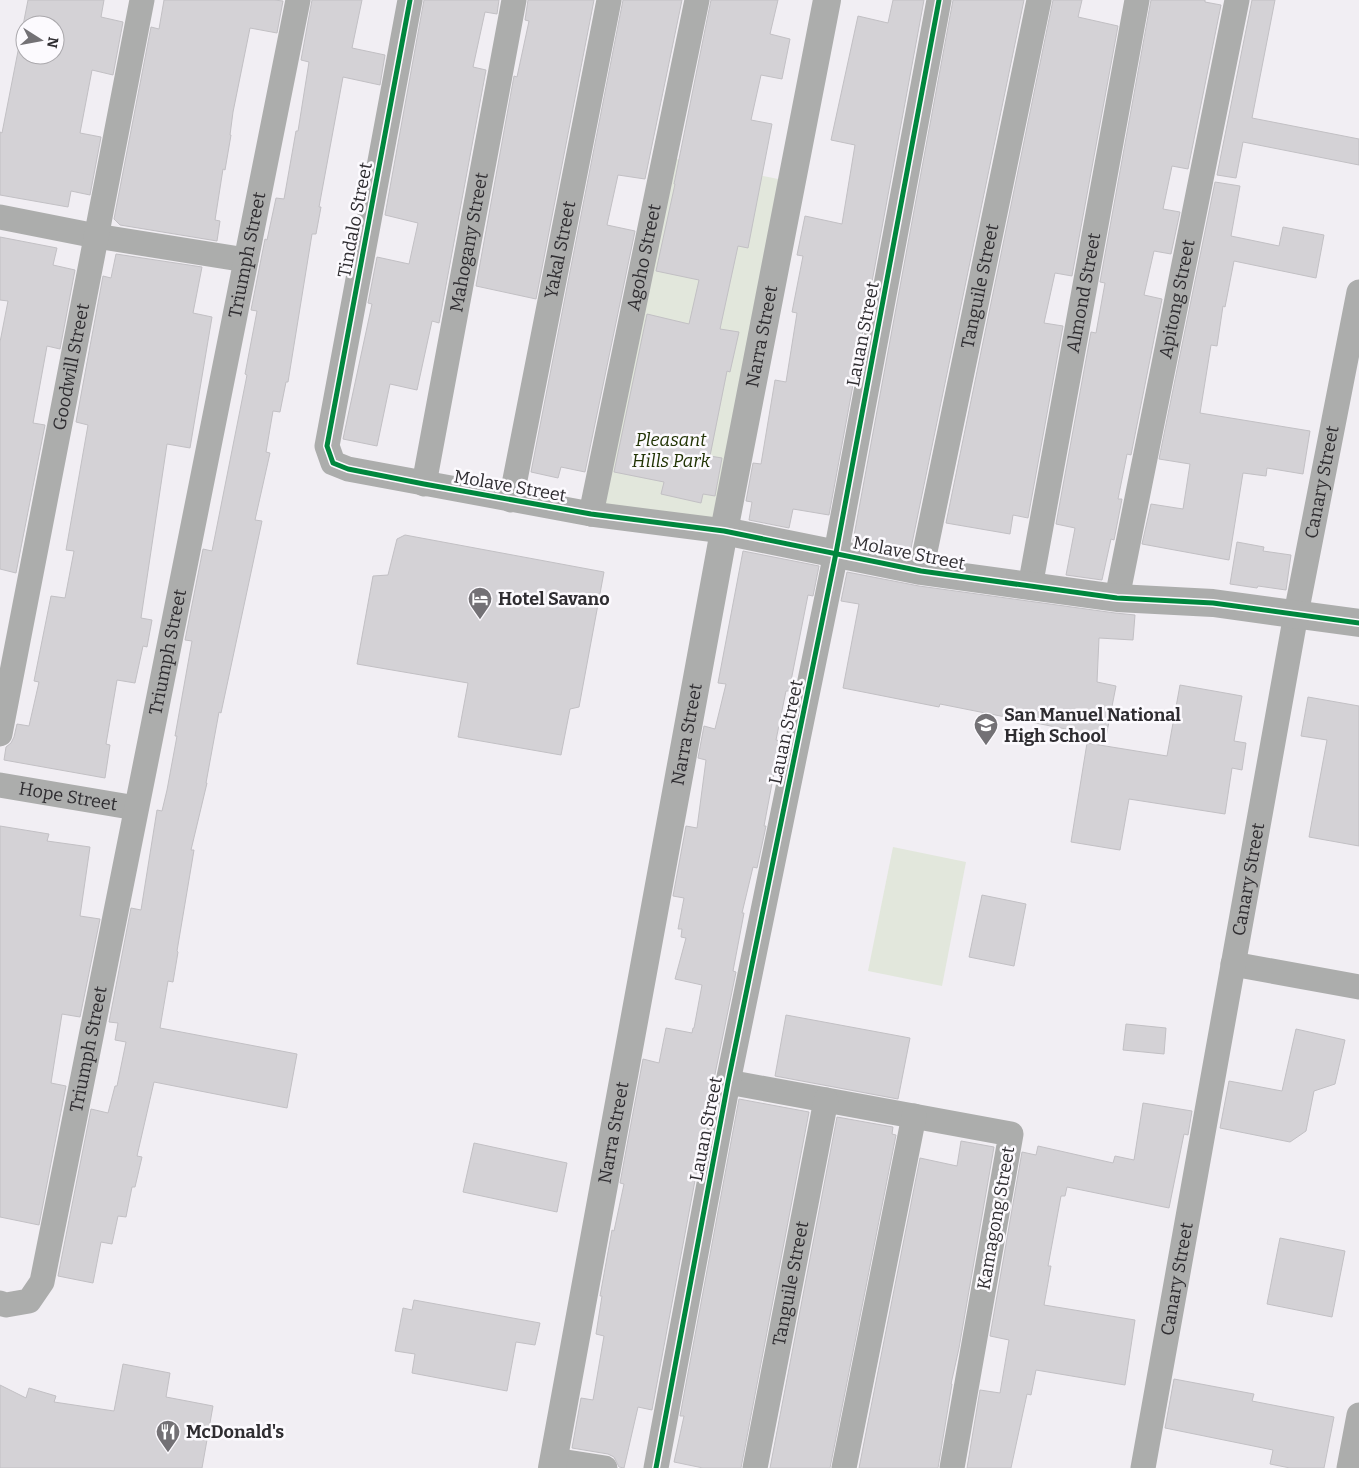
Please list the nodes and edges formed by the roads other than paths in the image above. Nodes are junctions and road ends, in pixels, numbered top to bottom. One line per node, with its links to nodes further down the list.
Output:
1 (142, 0): 13 (street, Goodwill Street)
2 (298, 0): 14 (street, Triumph Street)
3 (410, 0): 16 (street, Tindalo Street)
4 (514, 0): 17 (street, Mahogany Street)
5 (609, 0): 18 (street, Yakal Street)
6 (697, 0): 19 (street, Agoho Street)
7 (826, 0): 20 (street, Narra Street)
8 (939, 0): 21 (street, Lauan Street)
9 (1039, 0): 22 (street, Tanguile Street)
10 (1137, 0): 23 (street, Almond Street)
11 (1237, 0): 24 (street, Apitong Street)
12 (0, 217): 13 (street)
13 (96, 236): 14 (street); 27 (street, Goodwill Street)
14 (246, 260): 29 (street, Triumph Street)
15 (1359, 292): 25 (street, Canary Street)
16 (327, 446): 17 (street, Molave Street)
17 (424, 484): 18 (street, Molave Street)
18 (512, 500): 19 (street, Molave Street)
19 (590, 514): 20 (street, Molave Street)
20 (724, 531): 21 (street, Molave Street); 37 (street, Narra Street)
21 (836, 553): 22 (street, Molave Street); 32 (street, Lauan Street)
22 (921, 571): 23 (street, Molave Street)
23 (1030, 587): 24 (street, Molave Street)
24 (1117, 598): 25 (street, Molave Street)
25 (1296, 614): 26 (street, Molave Street); 30 (street, Canary Street)
26 (1359, 623)
27 (0, 734)
28 (0, 785): 29 (street, Hope Street)
29 (136, 808): 35 (street, Triumph Street)
30 (1233, 964): 31 (street); 43 (street, Canary Street)
31 (1359, 987)
32 (728, 1082): 33 (street, Kamagong Street); 39 (street, Lauan Street)
33 (826, 1100): 34 (street, Kamagong Street); 40 (street, Tanguile Street)
34 (914, 1116): 41 (street); 42 (street, Kamagong Street)
35 (0, 1303)
36 (1359, 1415): 44 (street)
37 (553, 1464): 38 (street)
38 (605, 1468)
39 (656, 1468)
40 (755, 1468)
41 (844, 1468)
42 (952, 1468)
43 (1143, 1468)
44 (1349, 1468)

